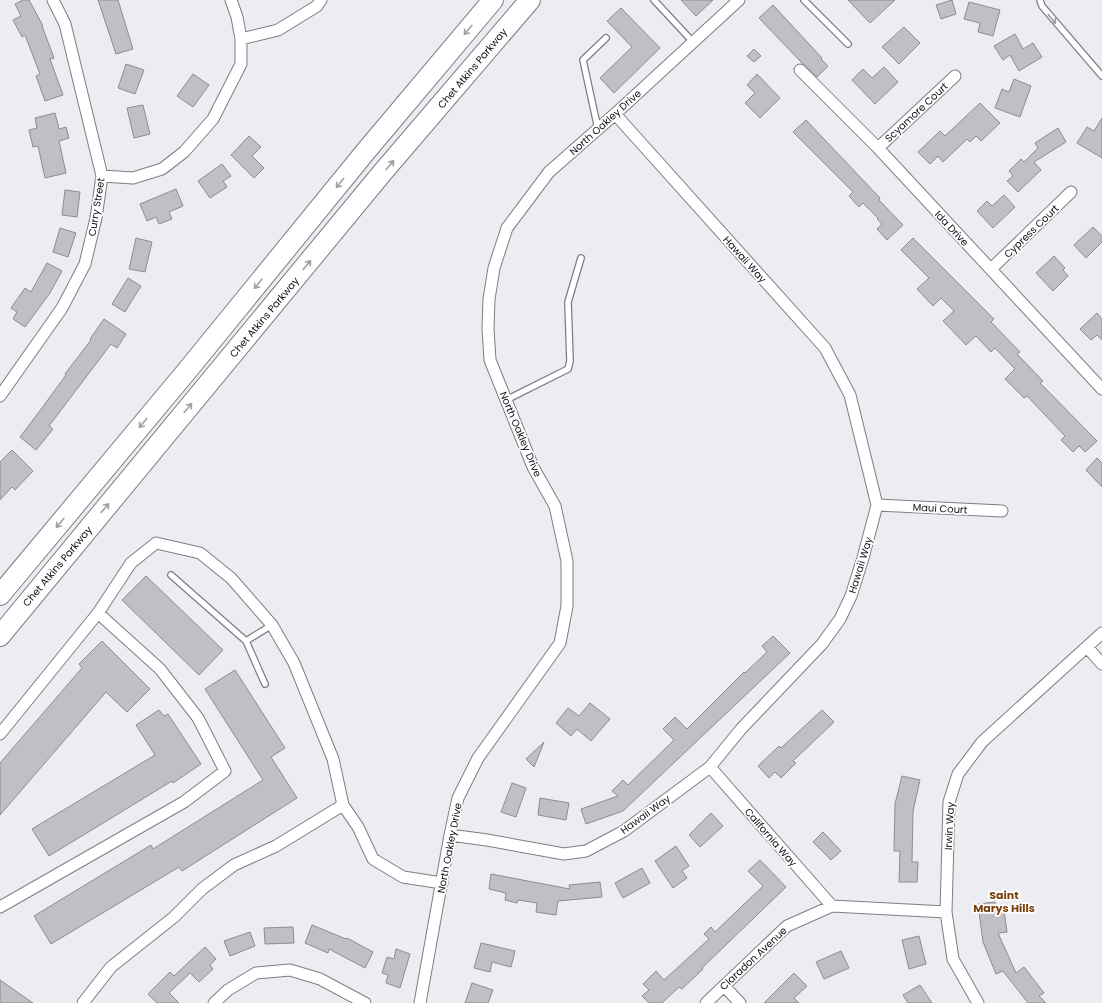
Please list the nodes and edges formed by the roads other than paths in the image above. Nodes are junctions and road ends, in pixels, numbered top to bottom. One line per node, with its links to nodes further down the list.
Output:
1 (53, 0): 22 (street, Curry Street)
2 (231, 0): 11 (street)
3 (321, 0): 11 (street)
4 (493, 0): 32 (highway, one-way to 32)
5 (654, 0): 12 (lane)
6 (739, 0): 12 (street, North Oakley Drive)
7 (804, 0): 13 (lane)
8 (1040, 0): 16 (lane, one-way to 16)
9 (530, 1): 36 (highway, Chet Atkins Parkway, one-way to 9)
10 (606, 38): 20 (lane)
11 (241, 39): 22 (street)
12 (693, 42): 19 (street, North Oakley Drive)
13 (848, 44)
14 (1102, 65): 16 (lane)
15 (800, 70): 21 (street, Ida Drive)
16 (1097, 70): 18 (lane)
17 (955, 76): 21 (street, Scyamore Court)
18 (1102, 76)
19 (615, 114): 20 (street, North Oakley Drive); 29 (street, Hawaii Way)
20 (598, 129): 28 (street, North Oakley Drive)
21 (878, 148): 25 (street, Ida Drive)
22 (102, 176): 27 (street, Curry Street)
23 (1071, 192): 25 (street, Cypress Court)
24 (581, 258): 28 (lane)
25 (991, 269): 26 (street, Ida Drive)
26 (1102, 389)
27 (0, 396)
28 (506, 400): 44 (street, North Oakley Drive)
29 (877, 504): 30 (street, Maui Court); 42 (street, Hawaii Way)
30 (1002, 511)
31 (171, 575): 37 (lane)
32 (0, 594)
33 (98, 613): 34 (street); 41 (street); 47 (street)
34 (272, 624): 37 (lane); 43 (street)
35 (1102, 632): 38 (street, Irwin Way)
36 (0, 636)
37 (246, 641): 40 (lane)
38 (1087, 647): 39 (street); 48 (street, Irwin Way)
39 (1102, 664)
40 (265, 684)
41 (0, 734)
42 (710, 767): 44 (street, Hawaii Way); 46 (street, California Way)
43 (343, 805): 45 (street); 50 (street)
44 (450, 835): 45 (street, North Oakley Drive)
45 (442, 883): 53 (street, North Oakley Drive)
46 (832, 906): 48 (street, Claradon Avenue); 49 (street, Claradon Avenue)
47 (0, 907)
48 (946, 912): 56 (street, Irwin Way)
49 (724, 986): 54 (street, Claradon Avenue); 55 (street)
50 (83, 1003)
51 (214, 1003): 52 (street)
52 (365, 1003)
53 (420, 1003)
54 (706, 1003)
55 (740, 1003)
56 (978, 1003)

